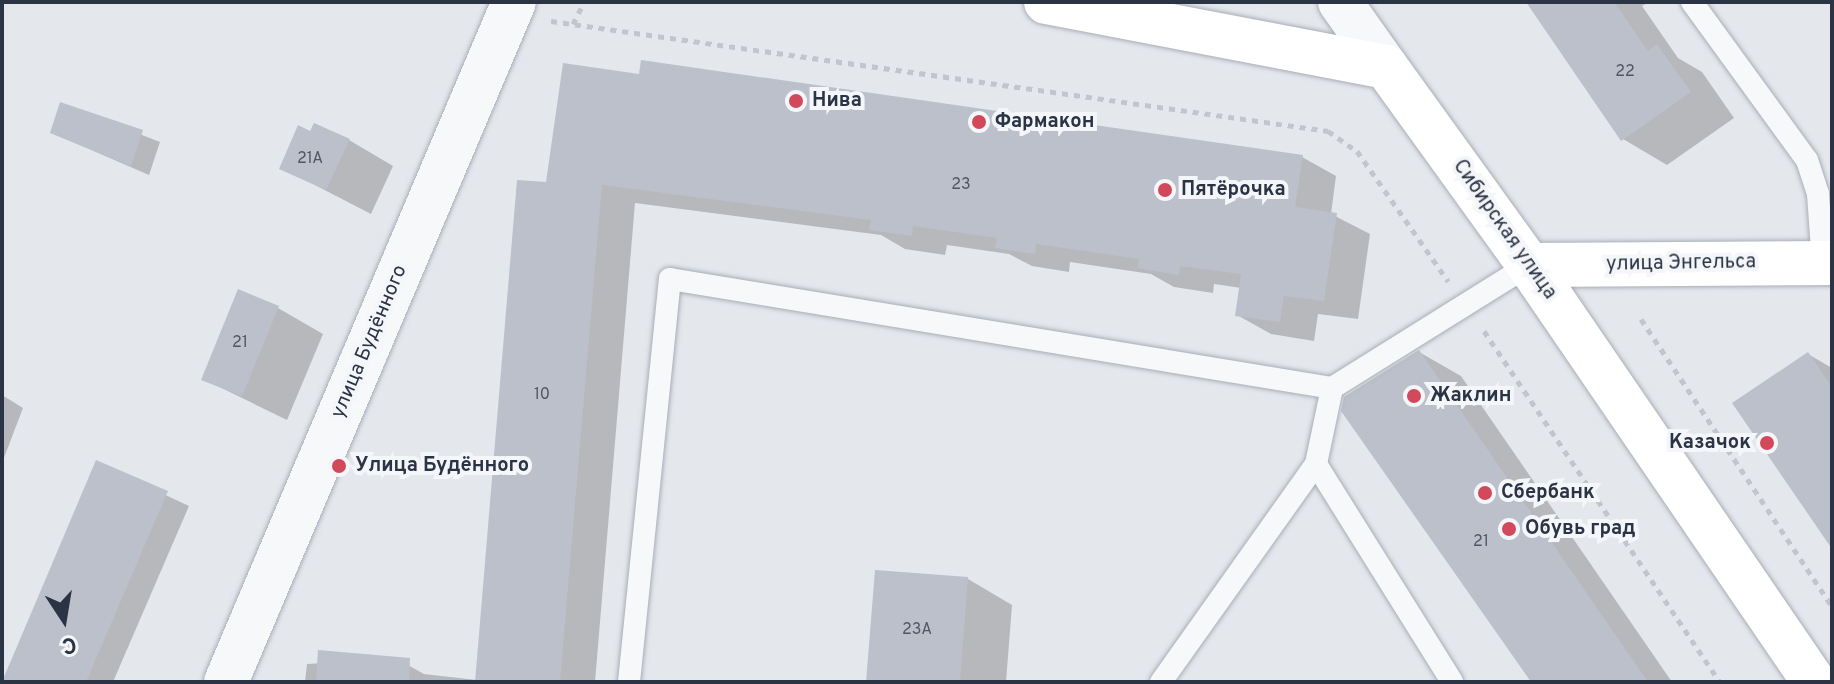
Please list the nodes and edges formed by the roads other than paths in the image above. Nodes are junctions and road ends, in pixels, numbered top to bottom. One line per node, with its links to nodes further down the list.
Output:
1 (514, 2): 10 (street, улица Будённого)
2 (1046, 2): 5 (main road)
3 (1340, 2): 5 (street)
4 (1692, 2): 6 (lane)
5 (1386, 67): 7 (main road, Сибирская улица)
6 (1827, 263): 7 (main road, улица Энгельса)
7 (1529, 265): 8 (lane); 14 (main road, Сибирская улица)
8 (1332, 388): 9 (lane); 11 (lane)
9 (1316, 464): 12 (lane); 13 (lane)
10 (226, 682)
11 (629, 682)
12 (1161, 682)
13 (1452, 682)
14 (1814, 682)

